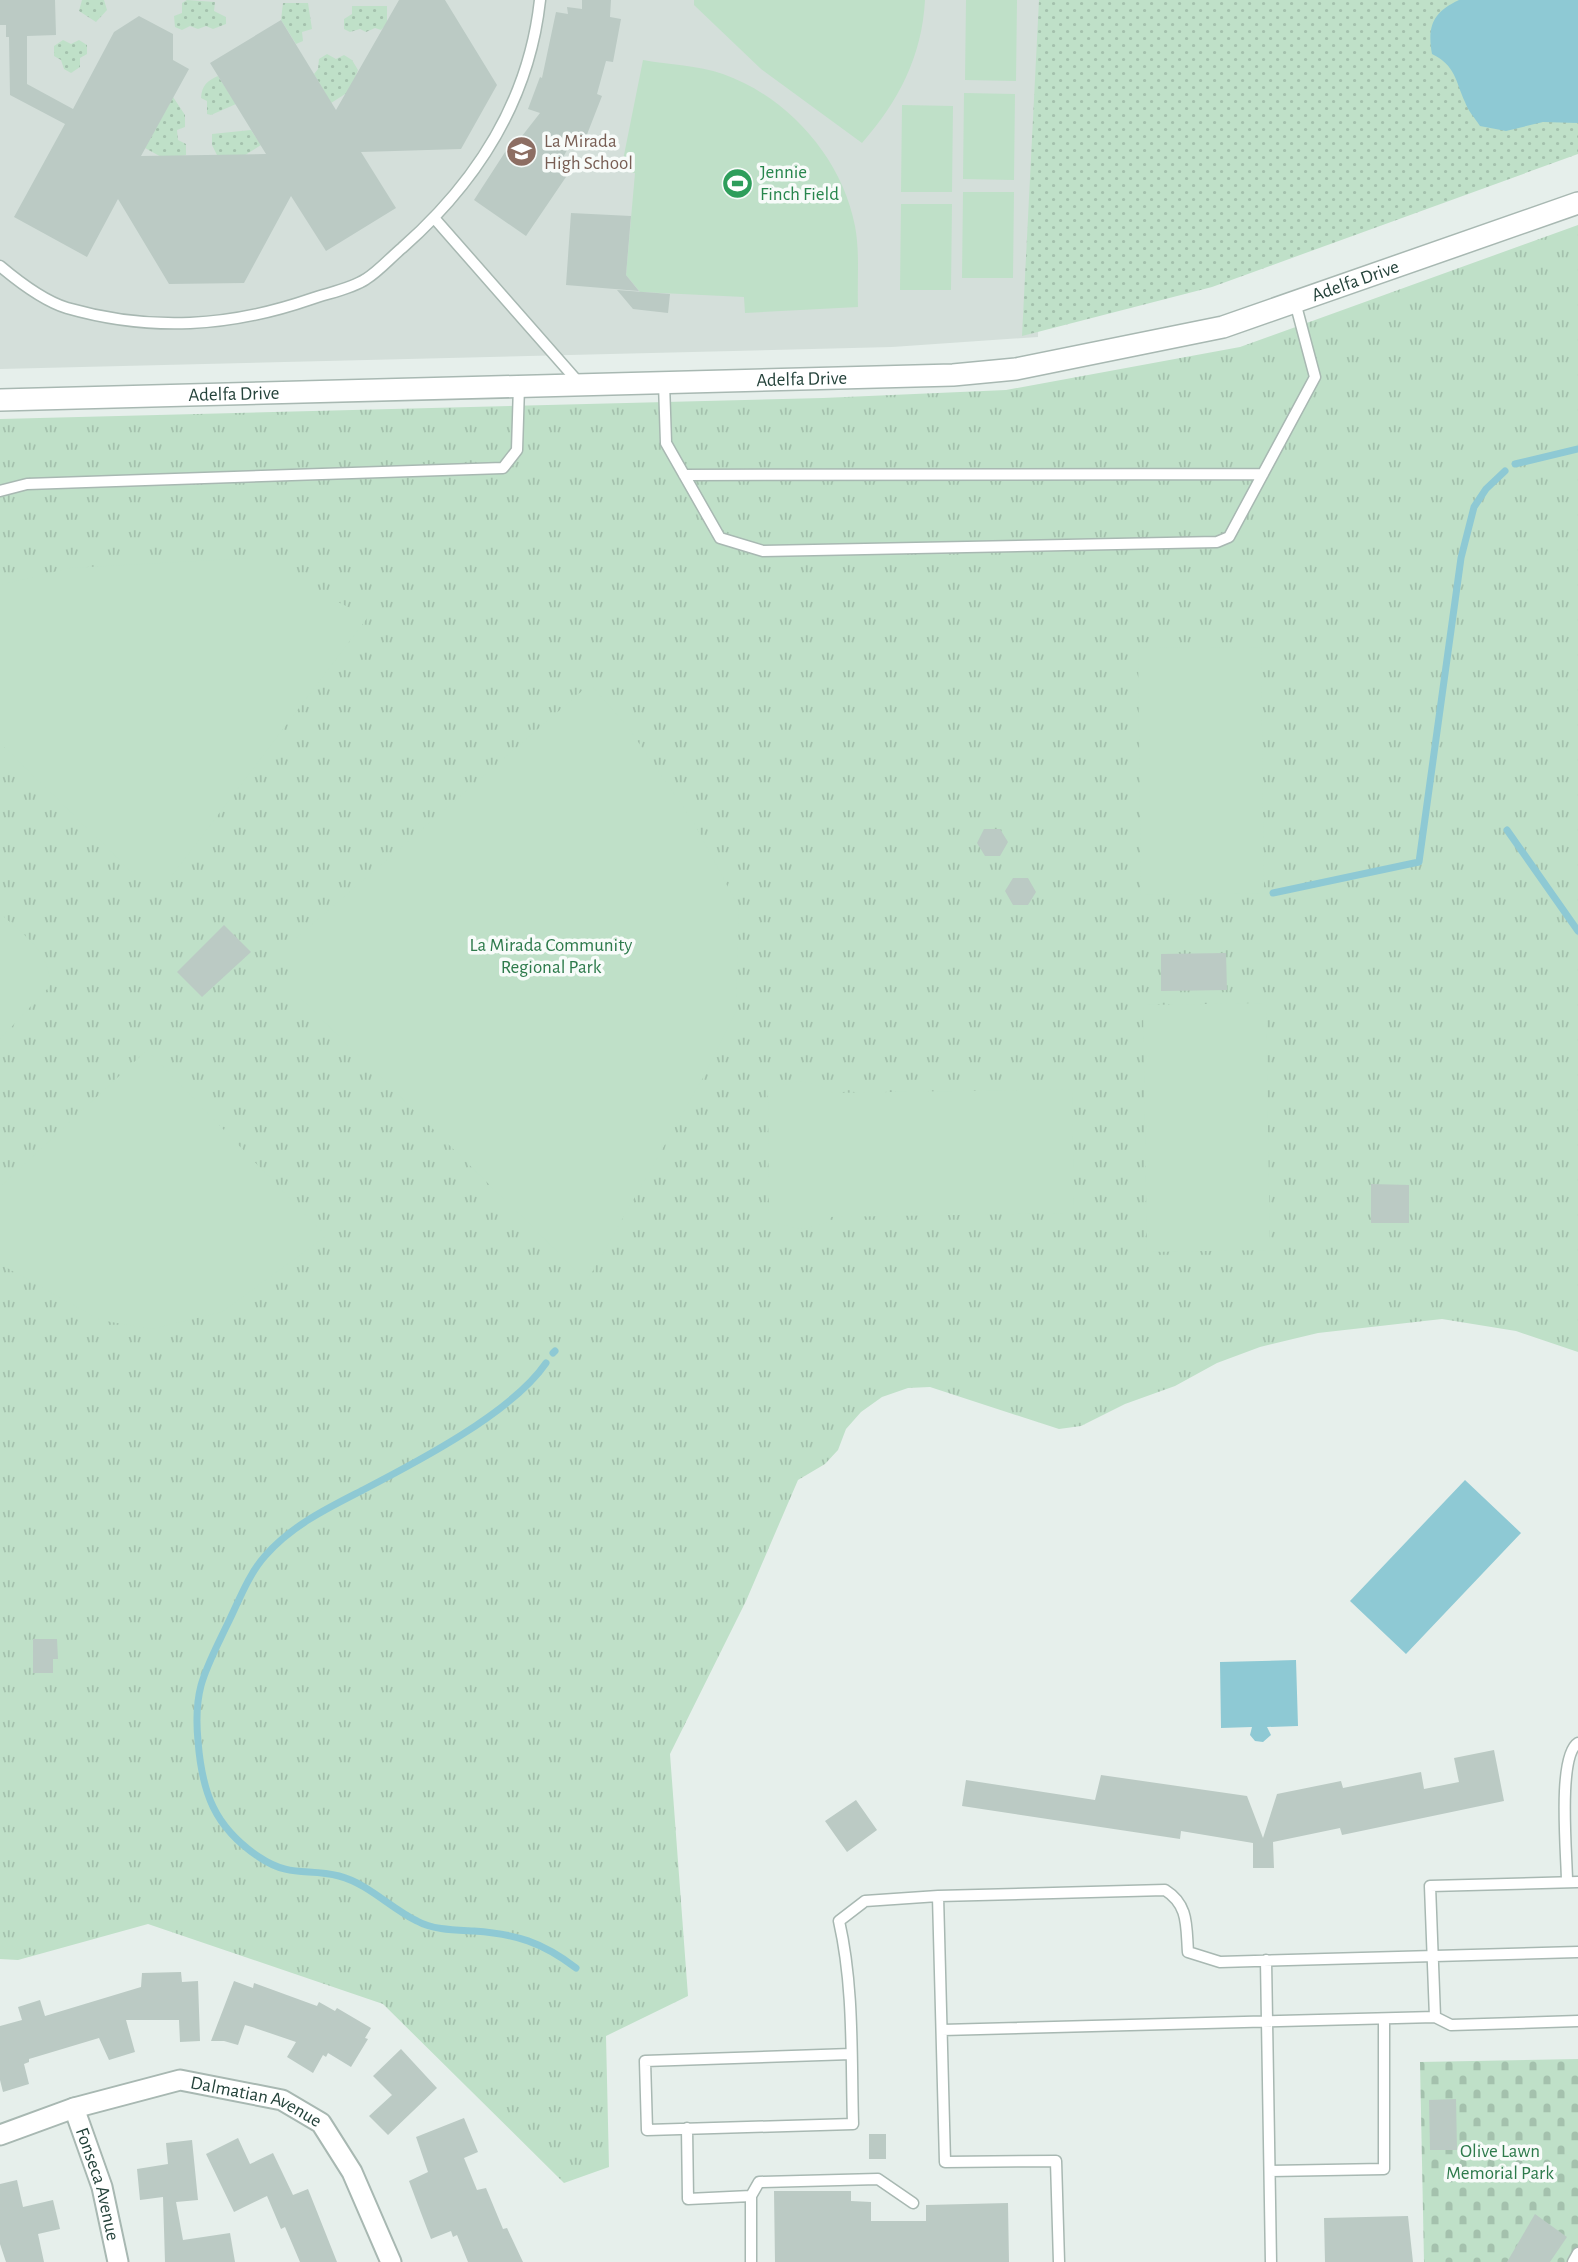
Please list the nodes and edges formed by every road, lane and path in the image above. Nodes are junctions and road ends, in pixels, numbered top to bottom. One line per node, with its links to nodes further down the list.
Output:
1 (540, 0): 3 (lane)
2 (1578, 204): 5 (street, Adelfa Drive)
3 (435, 219): 4 (lane); 7 (lane)
4 (0, 267)
5 (1295, 302): 6 (street, Adelfa Drive); 10 (lane)
6 (664, 383): 7 (street, Adelfa Drive); 11 (lane)
7 (580, 385): 8 (street, Adelfa Drive)
8 (519, 386): 9 (street, Adelfa Drive); 12 (lane)
9 (0, 400)
10 (1263, 474): 11 (lane); 11 (lane)
11 (684, 475)
12 (0, 491)
13 (1578, 1743): 14 (lane)
14 (1573, 1882): 17 (lane)
15 (939, 1896): 18 (lane); 23 (lane); 24 (lane)
16 (1578, 1952): 17 (lane)
17 (1433, 1956): 18 (lane); 19 (lane)
18 (1266, 1960): 22 (lane)
19 (1435, 2017): 20 (lane); 21 (lane)
20 (1384, 2019): 22 (lane); 28 (lane)
21 (1578, 2021)
22 (1267, 2022): 23 (lane); 28 (lane)
23 (942, 2030): 35 (lane)
24 (851, 2054): 26 (lane); 26 (lane)
25 (74, 2109): 27 (street, Dalmatian Avenue); 32 (street, Fonseca Avenue); 33 (street, Dalmatian Avenue)
26 (687, 2128): 29 (lane)
27 (0, 2135)
28 (1270, 2171): 36 (lane)
29 (751, 2196): 30 (lane); 34 (lane)
30 (913, 2203)
31 (1578, 2253): 37 (lane)
32 (118, 2262)
33 (391, 2262)
34 (751, 2262)
35 (1059, 2262)
36 (1271, 2262)
37 (1573, 2262)

